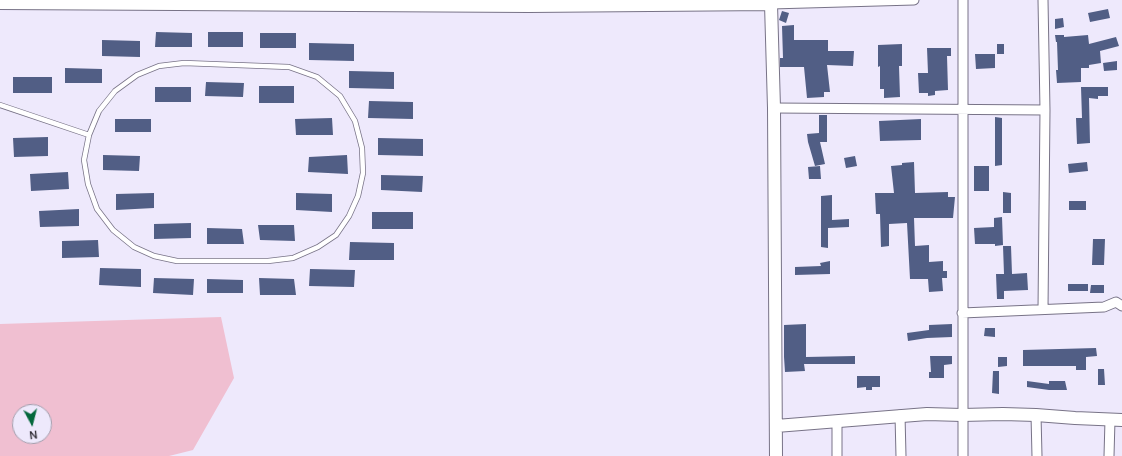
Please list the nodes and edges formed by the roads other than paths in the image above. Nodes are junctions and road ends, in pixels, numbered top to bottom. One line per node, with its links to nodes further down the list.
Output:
1 (914, 0): 6 (street)
2 (963, 0): 10 (street)
3 (1043, 0): 11 (street)
4 (149, 2): 5 (street); 7 (street)
5 (377, 2): 6 (street)
6 (771, 2): 9 (street)
7 (0, 3)
8 (0, 105): 12 (lane)
9 (774, 108): 10 (street); 22 (street)
10 (963, 110): 11 (street); 15 (street)
11 (1045, 110): 14 (street)
12 (89, 135): 12 (lane)
13 (1122, 306): 14 (street)
14 (1043, 309): 15 (street)
15 (962, 313): 17 (street)
16 (900, 415): 17 (street); 21 (street); 25 (street)
17 (962, 415): 18 (street); 26 (street)
18 (1036, 415): 19 (street); 27 (street)
19 (1110, 420): 20 (street); 28 (street)
20 (1122, 420)
21 (837, 421): 22 (street); 24 (street)
22 (776, 426): 23 (street)
23 (776, 456)
24 (838, 456)
25 (901, 456)
26 (963, 456)
27 (1036, 456)
28 (1109, 456)

